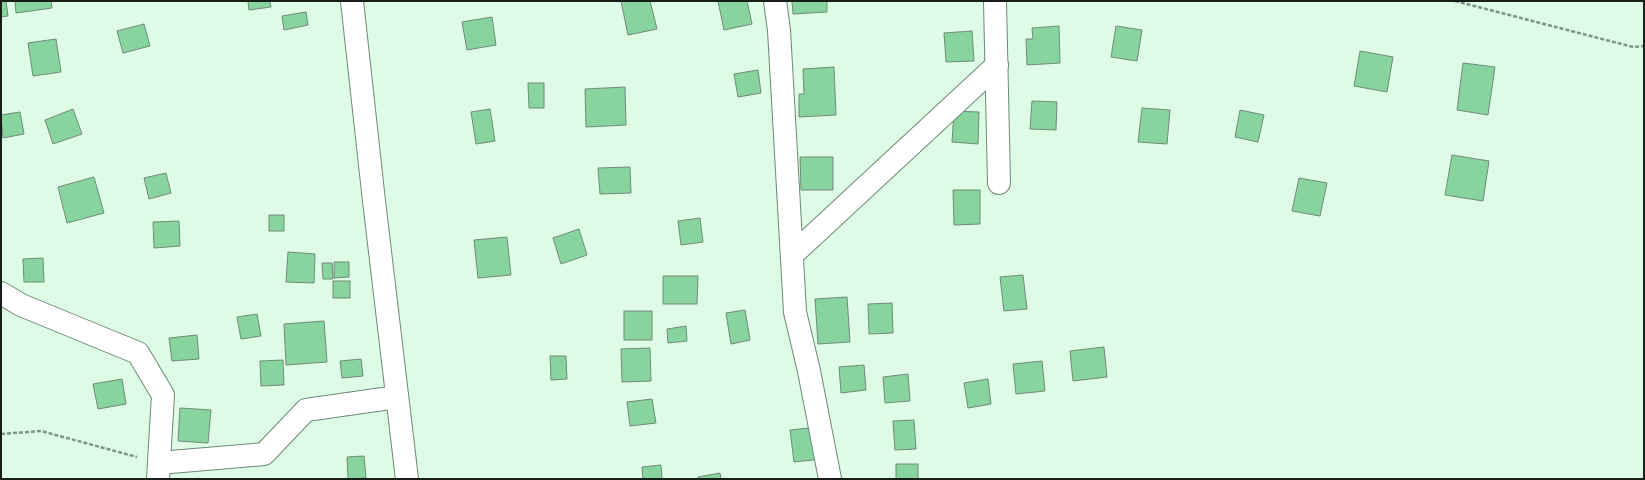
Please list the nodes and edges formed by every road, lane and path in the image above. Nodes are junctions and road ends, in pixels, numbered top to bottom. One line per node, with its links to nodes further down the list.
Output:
1 (352, 1): 10 (street)
2 (775, 1): 8 (street)
3 (995, 1): 6 (street)
4 (1455, 1): 5 (path)
5 (1644, 46)
6 (997, 65): 7 (street); 8 (street)
7 (999, 183)
8 (792, 255): 14 (street)
9 (1, 292): 12 (street)
10 (397, 397): 12 (street); 13 (street)
11 (1, 434): 12 (path)
12 (159, 471)
13 (407, 479)
14 (830, 479)

